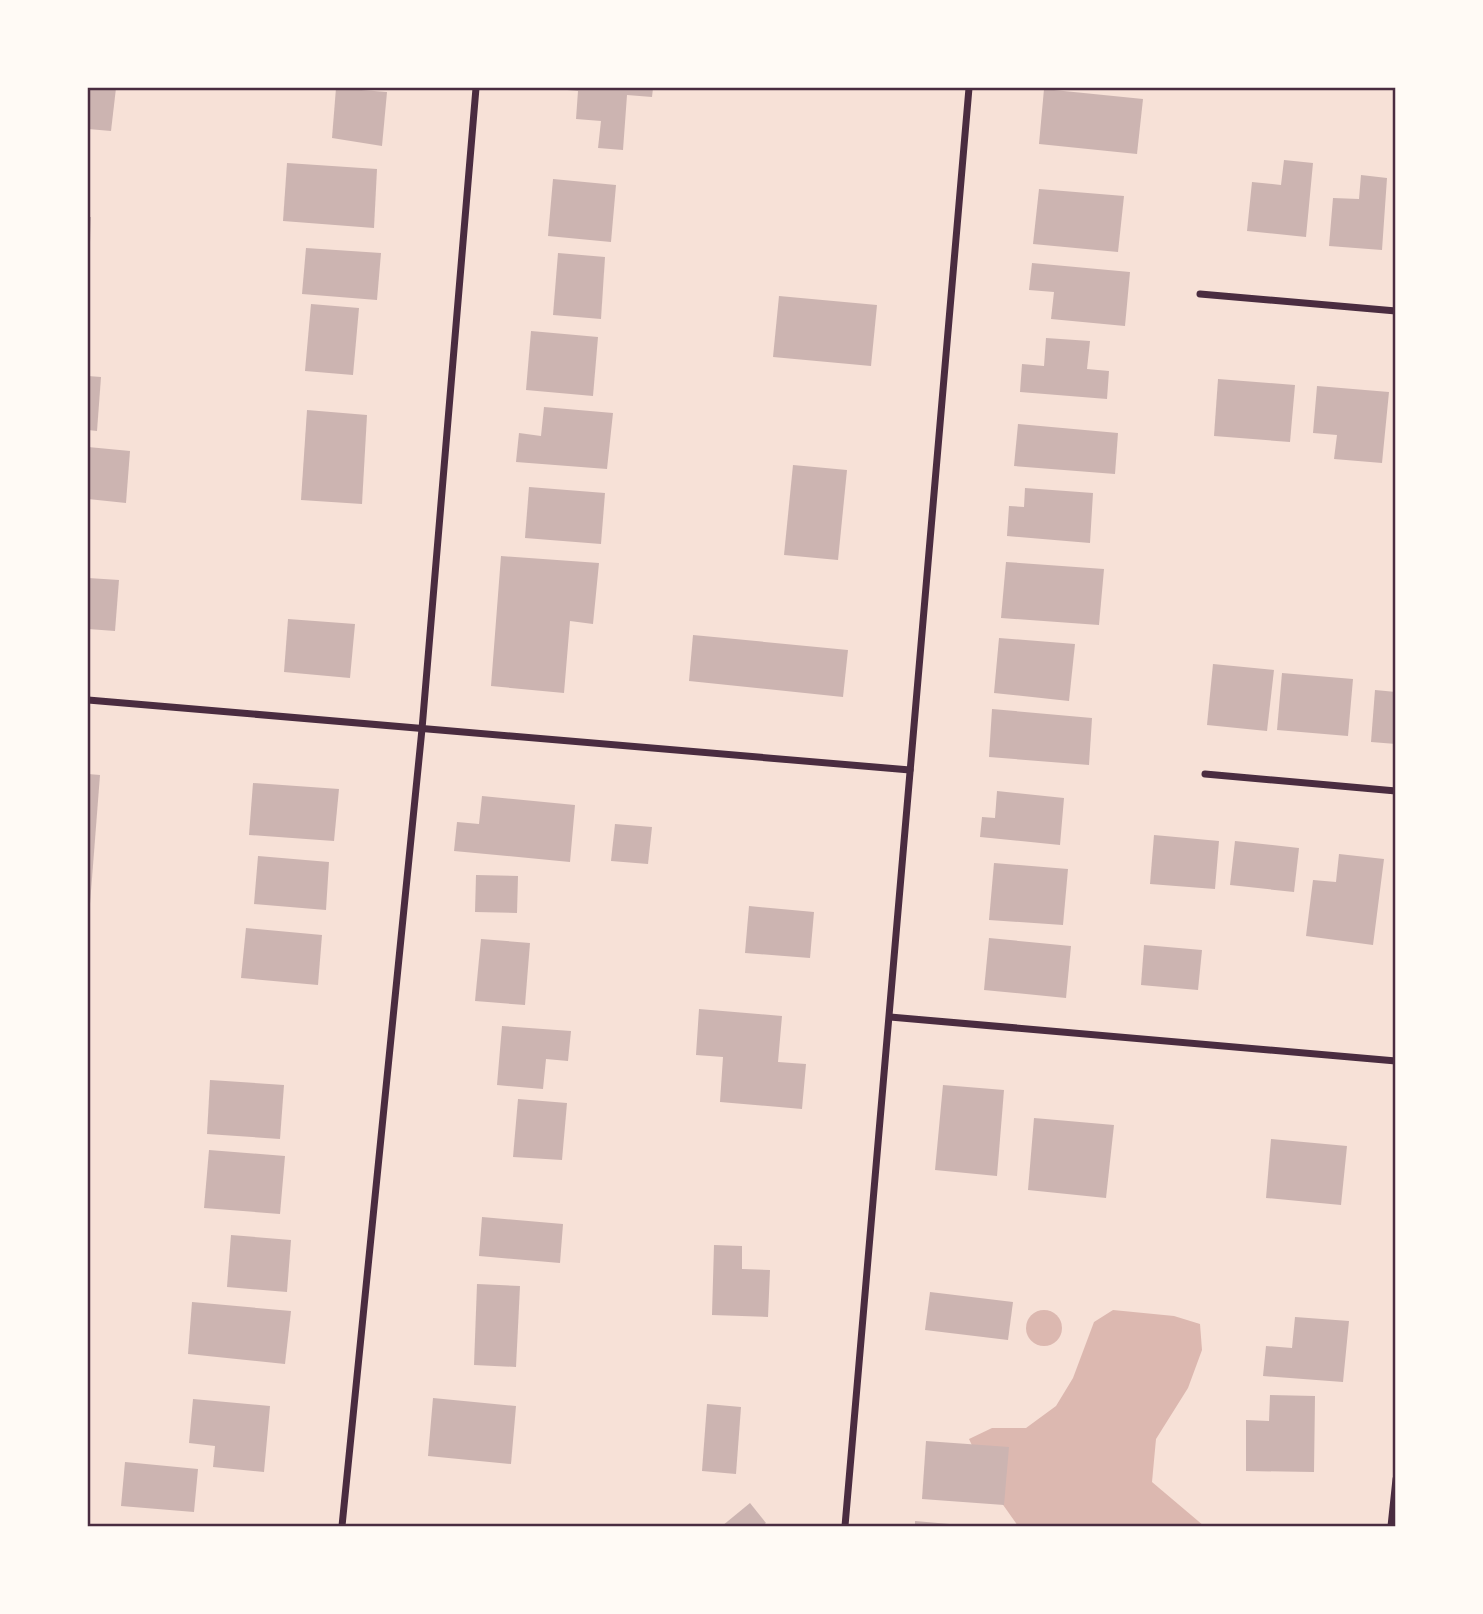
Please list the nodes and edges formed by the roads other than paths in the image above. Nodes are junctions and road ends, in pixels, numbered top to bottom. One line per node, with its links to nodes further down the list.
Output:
1 (476, 88): 6 (street)
2 (969, 88): 7 (street)
3 (1200, 294): 4 (street)
4 (1395, 311)
5 (88, 700): 6 (street)
6 (422, 729): 7 (street); 13 (street)
7 (910, 770): 10 (street)
8 (1205, 775): 9 (street)
9 (1395, 791)
10 (890, 1017): 11 (street); 14 (street)
11 (1395, 1061)
12 (1395, 1479): 15 (street)
13 (342, 1527)
14 (845, 1527)
15 (1391, 1527)

